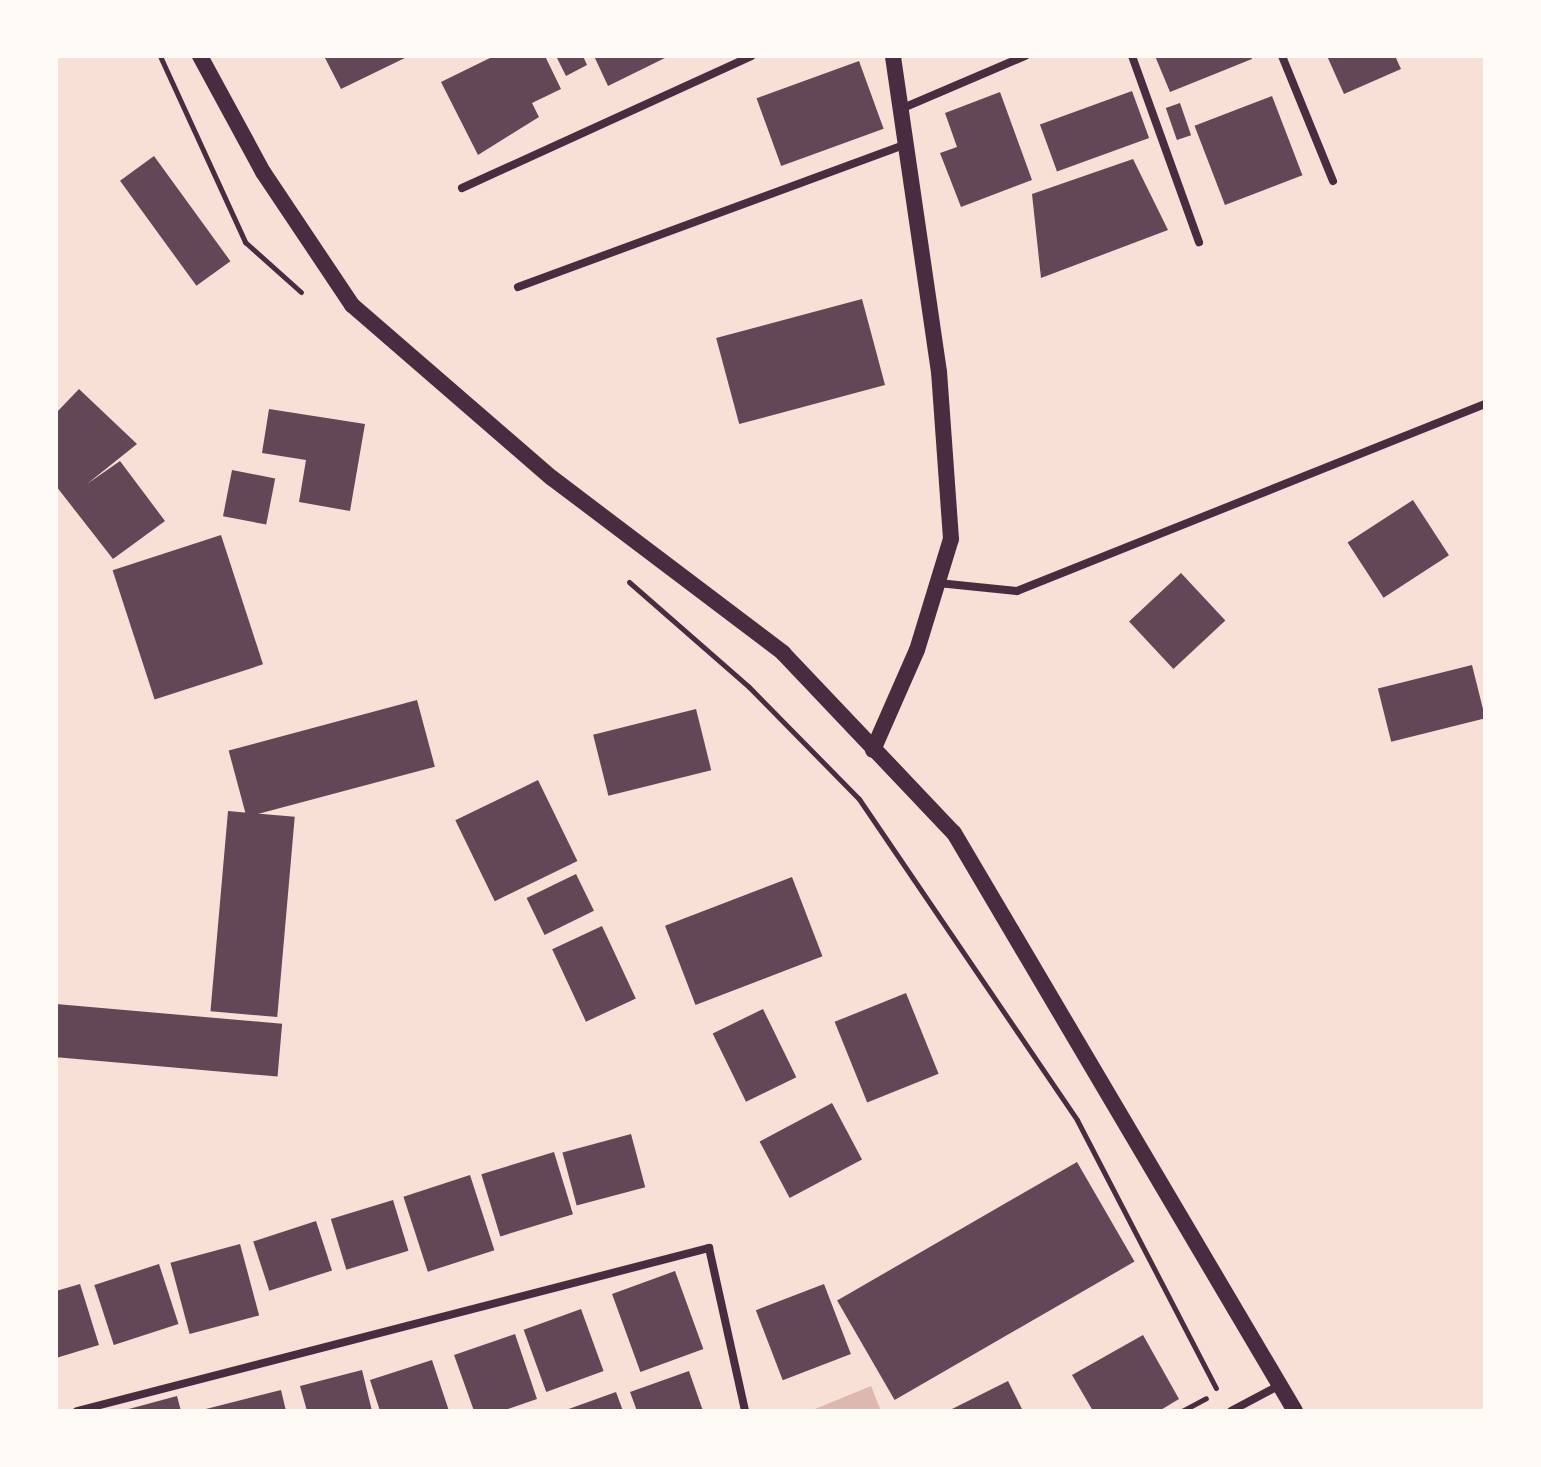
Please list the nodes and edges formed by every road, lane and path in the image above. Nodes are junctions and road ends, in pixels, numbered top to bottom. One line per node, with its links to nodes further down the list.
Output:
1 (160, 56): 14 (path)
2 (200, 56): 18 (main road)
3 (751, 56): 11 (street)
4 (893, 56): 8 (main road)
5 (1025, 56): 8 (street)
6 (1132, 56): 12 (street)
7 (1282, 56): 10 (street)
8 (903, 108): 9 (main road)
9 (907, 144): 13 (street); 17 (main road)
10 (1333, 181)
11 (462, 188)
12 (1199, 242)
13 (518, 287)
14 (305, 295)
15 (1485, 404): 17 (street)
16 (617, 571): 22 (path)
17 (938, 582): 18 (main road)
18 (873, 750): 19 (main road)
19 (1280, 1385): 23 (street); 24 (main road)
20 (77, 1411): 21 (street)
21 (745, 1411)
22 (1182, 1411)
23 (1231, 1411)
24 (1295, 1411)

